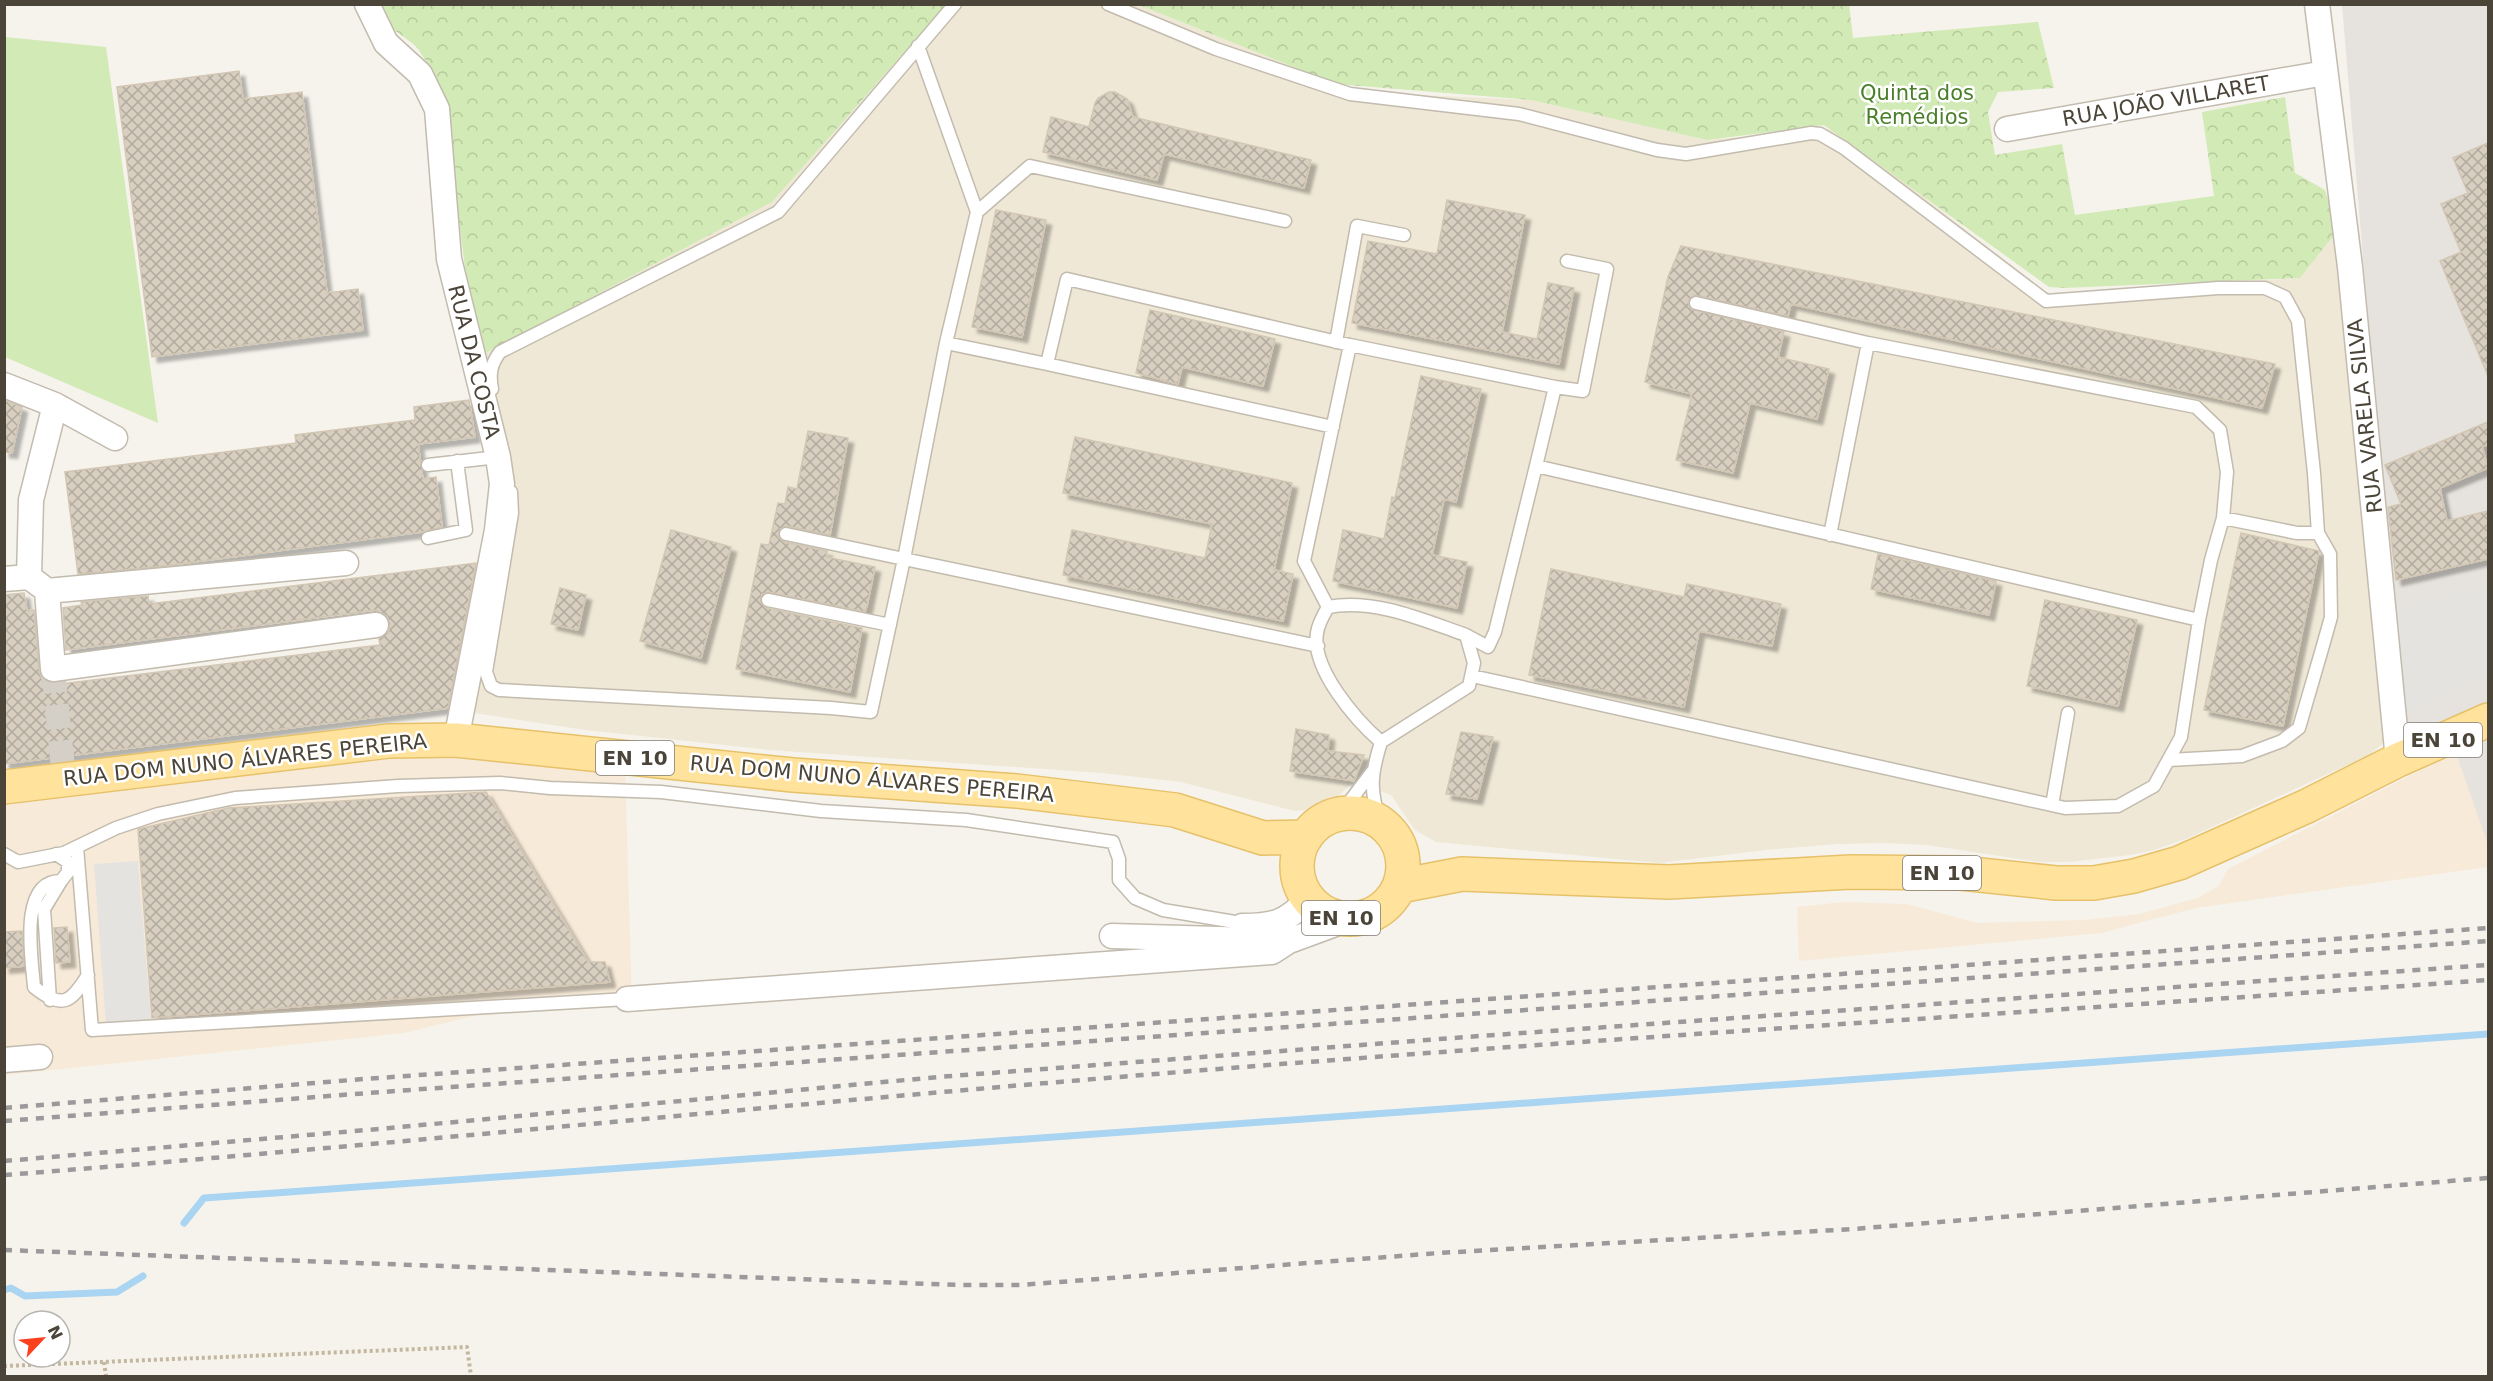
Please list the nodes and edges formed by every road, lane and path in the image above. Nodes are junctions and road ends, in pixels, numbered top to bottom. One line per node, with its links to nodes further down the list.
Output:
1 (367, 4): 23 (street, RUA DA COSTA)
2 (954, 4): 5 (lane)
3 (1108, 4): 28 (lane)
4 (2317, 4): 6 (street, RUA VARELA SILVA)
5 (918, 46): 8 (lane); 40 (lane)
6 (2325, 73): 7 (street, RUA JOÃO VILLARET); 49 (street, RUA VARELA SILVA)
7 (2007, 129)
8 (977, 212): 9 (lane); 14 (lane)
9 (1286, 221)
10 (1404, 235): 13 (lane)
11 (1567, 261): 19 (lane)
12 (1696, 303): 15 (lane)
13 (1336, 342): 16 (lane); 17 (lane)
14 (946, 343): 17 (lane); 32 (lane)
15 (1868, 343): 27 (lane); 30 (lane)
16 (1350, 345): 19 (lane); 21 (lane)
17 (1047, 364): 21 (lane)
18 (4, 385): 20 (street)
19 (1555, 387): 26 (lane)
20 (55, 405): 22 (street); 35 (street)
21 (1333, 427): 37 (lane)
22 (115, 438)
23 (498, 457): 24 (lane); 46 (street, RUA DA COSTA)
24 (457, 461): 25 (lane); 31 (lane)
25 (428, 465)
26 (1536, 466): 30 (lane); 41 (lane)
27 (2223, 518): 28 (lane); 38 (lane)
28 (2318, 533): 48 (lane)
29 (786, 534): 32 (lane)
30 (1830, 535): 38 (lane)
31 (428, 538)
32 (904, 559): 40 (lane); 42 (lane)
33 (346, 563): 35 (street)
34 (4, 579): 35 (street)
35 (38, 584): 39 (street)
36 (768, 600): 40 (lane)
37 (1328, 607): 41 (lane); 42 (lane)
38 (2199, 620): 48 (lane)
39 (376, 625)
40 (890, 625)
41 (1466, 636): 43 (lane)
42 (1318, 646): 47 (lane)
43 (1472, 676): 47 (lane); 52 (lane)
44 (2068, 713): 52 (lane)
45 (2488, 720): 49 (main road, EN 10)
46 (456, 740): 51 (main road, RUA DOM NUNO ÁLVARES PEREIRA / EN 10); 54 (main road, RUA DOM NUNO ÁLVARES PEREIRA / EN 10)
47 (1381, 742): 50 (lane)
48 (2169, 760): 52 (lane)
49 (2397, 760): 58 (main road, EN 10)
50 (1372, 772): 53 (lane); 54 (lane)
51 (4, 787)
52 (2052, 805)
53 (1390, 835): 54 (main road, EN 10); 58 (main road, EN 10); 59 (main road, EN 10)
54 (1309, 841): 60 (main road, EN 10)
55 (77, 847): 57 (lane); 62 (lane); 64 (lane)
56 (4, 854): 57 (lane)
57 (56, 854): 64 (lane)
58 (1462, 874): 59 (main road, EN 10)
59 (1400, 886): 61 (main road, EN 10)
60 (1308, 899): 61 (main road, EN 10); 62 (street)
61 (1346, 920): 63 (street)
62 (1257, 926): 63 (street)
63 (1289, 941): 65 (street)
64 (88, 975): 65 (lane)
65 (627, 999)
66 (40, 1057): 67 (street)
67 (4, 1060)
68 (104, 1362): 69 (path); 70 (path); 71 (path)
69 (4, 1366)
70 (106, 1377)
71 (471, 1377)

